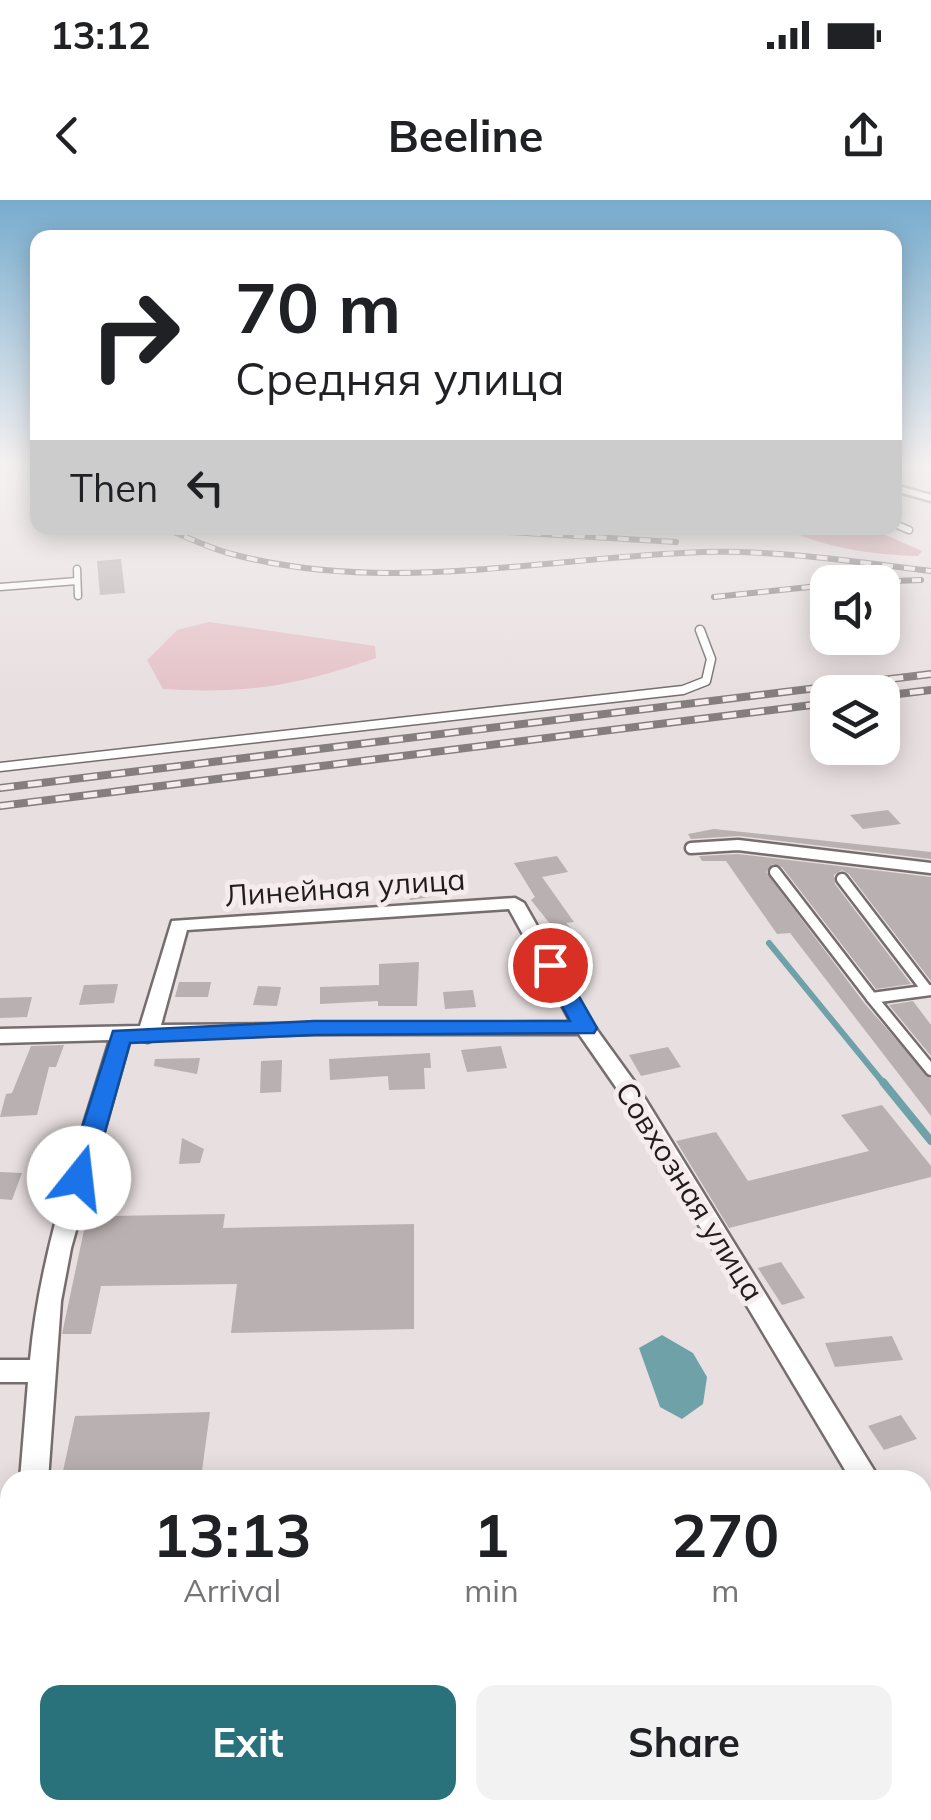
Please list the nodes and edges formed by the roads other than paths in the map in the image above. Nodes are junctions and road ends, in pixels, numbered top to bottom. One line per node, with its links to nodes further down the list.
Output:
1 (77, 569): 2 (lane)
2 (77, 581): 3 (lane); 4 (lane)
3 (0, 587)
4 (78, 596)
5 (700, 630): 6 (lane)
6 (0, 768)
7 (692, 848): 8 (lane)
8 (931, 868)
9 (775, 872): 13 (lane)
10 (842, 879): 12 (lane)
11 (516, 903): 14 (street, Совхозная улица); 15 (street, Линейная улица)
12 (929, 990): 13 (lane)
13 (872, 998): 18 (lane)
14 (586, 1028): 15 (street); 22 (street, Совхозная улица)
15 (148, 1035): 17 (street)
16 (0, 1036): 17 (street)
17 (121, 1036): 19 (street)
18 (931, 1070)
19 (43, 1370): 20 (street); 21 (street)
20 (0, 1371)
21 (35, 1470)
22 (860, 1470)

